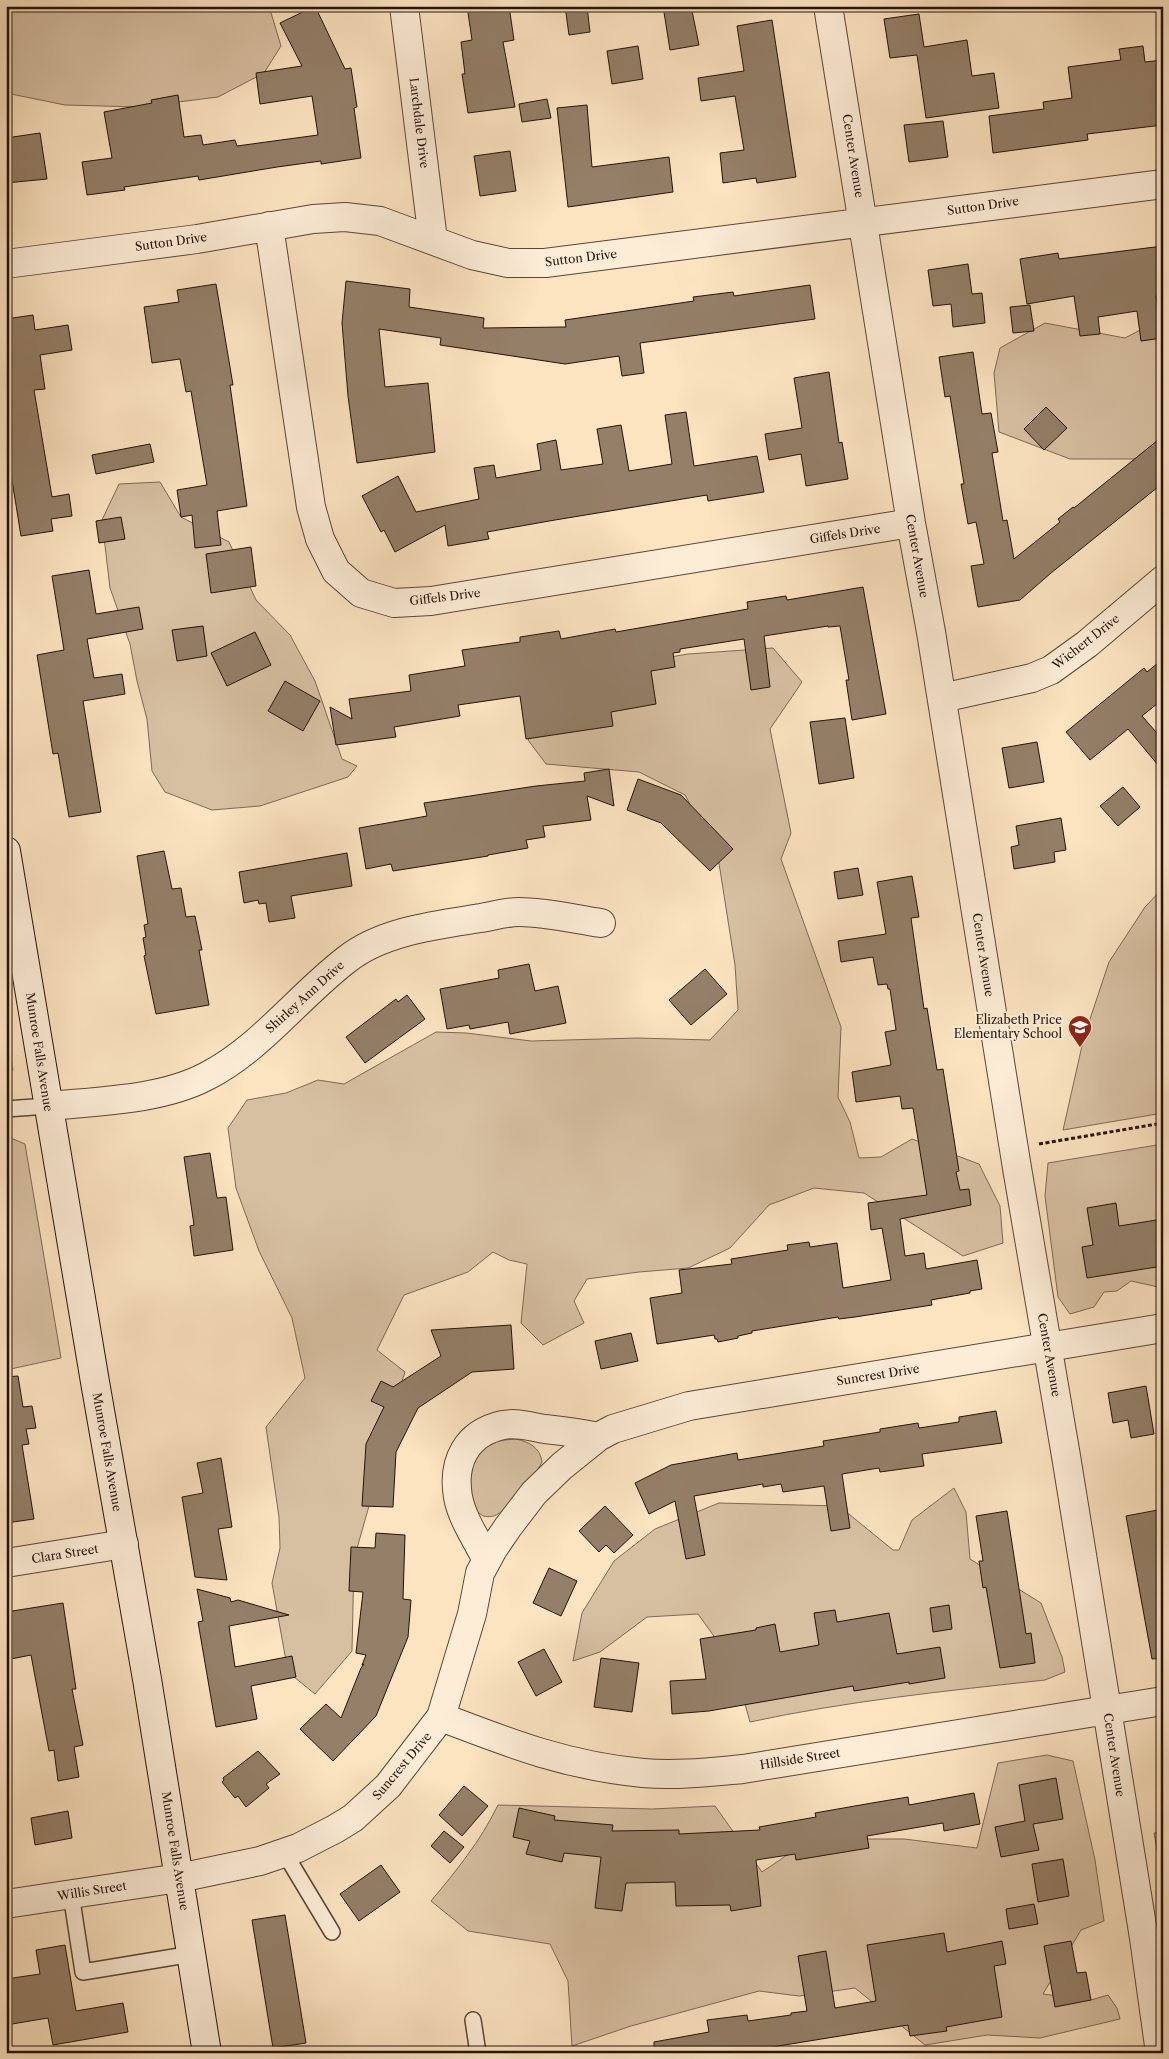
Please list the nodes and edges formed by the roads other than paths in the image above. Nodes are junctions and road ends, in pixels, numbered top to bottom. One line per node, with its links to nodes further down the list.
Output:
1 (404, 6): 6 (street, Larchdale Drive)
2 (828, 6): 4 (street, Center Avenue)
3 (1163, 184): 4 (street, Sutton Drive)
4 (864, 223): 6 (street, Sutton Drive); 8 (street, Center Avenue)
5 (269, 226): 6 (street, Sutton Drive); 7 (street, Sutton Drive); 8 (street, Giffels Drive)
6 (433, 240)
7 (6, 264)
8 (911, 523): 10 (street, Center Avenue)
9 (1163, 580): 10 (street, Wichert Drive)
10 (942, 698): 16 (street, Center Avenue)
11 (8, 868): 13 (street, Munroe Falls Avenue)
12 (601, 923): 13 (street, Shirley Ann Drive)
13 (48, 1106): 14 (lane); 18 (street, Munroe Falls Avenue)
14 (6, 1109)
15 (1163, 1328): 16 (street, Suncrest Drive)
16 (1048, 1347): 17 (street, Suncrest Drive); 22 (street, Center Avenue)
17 (598, 1437): 19 (street, Suncrest Drive); 19 (street)
18 (124, 1544): 20 (street, Clara Street); 25 (street, Munroe Falls Avenue)
19 (487, 1560): 23 (street, Suncrest Drive)
20 (6, 1563)
21 (1163, 1701): 22 (street, Hillside Street)
22 (1106, 1710): 23 (street, Hillside Street); 33 (street, Center Avenue)
23 (441, 1717): 24 (street, Suncrest Drive)
24 (284, 1852): 25 (street, Suncrest Drive); 28 (lane)
25 (178, 1878): 26 (street, Willis Street); 29 (street, Munroe Falls Avenue)
26 (71, 1894): 27 (street, Willis Street); 29 (lane)
27 (6, 1904)
28 (332, 1932)
29 (192, 1954): 31 (street, Munroe Falls Avenue)
30 (473, 2020): 32 (lane)
31 (207, 2053)
32 (478, 2053)
33 (1160, 2053)

